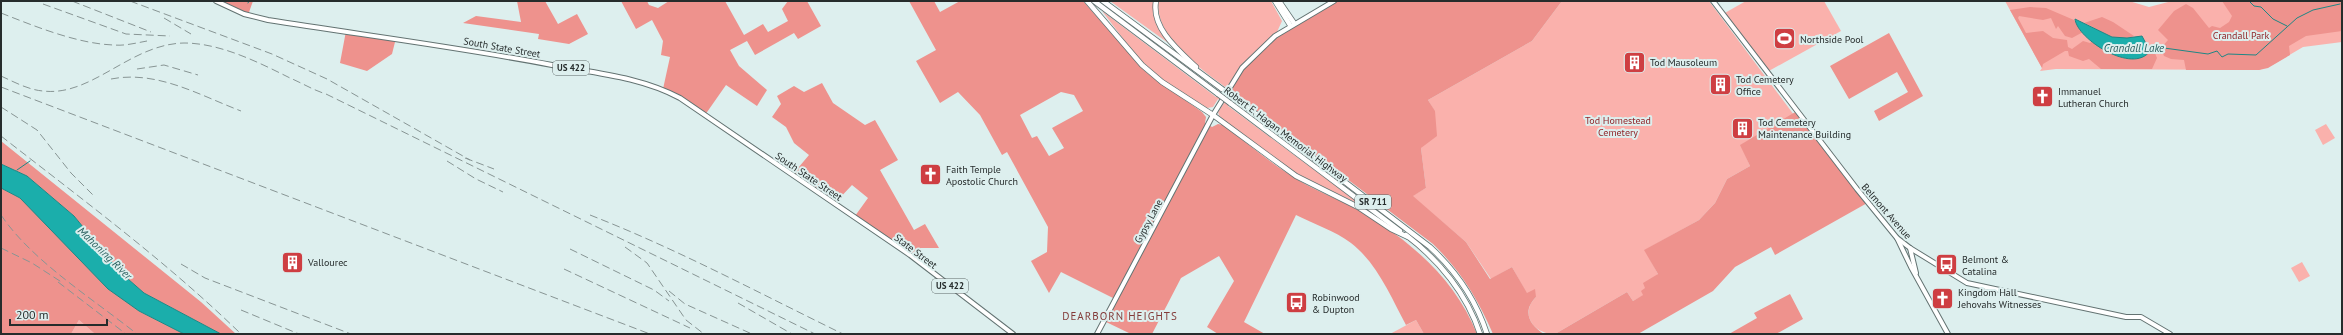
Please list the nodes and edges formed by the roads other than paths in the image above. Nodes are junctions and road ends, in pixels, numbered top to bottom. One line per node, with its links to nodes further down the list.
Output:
1 (216, 1): 14 (main road, South State Street / US 422)
2 (1087, 1): 12 (highway)
3 (1094, 1): 13 (highway, Robert E. Hagan Memorial Highway / SR 711, bridge)
4 (1103, 1): 11 (highway, Robert E. Hagan Memorial Highway / SR 711)
5 (1156, 1): 11 (highway)
6 (1275, 1): 10 (highway)
7 (1279, 1): 10 (highway)
8 (1334, 1): 10 (main road, Gypsy Lane)
9 (1713, 1): 15 (main road, Belmont Avenue)
10 (1292, 24): 12 (main road, Gypsy Lane)
11 (1200, 73): 21 (highway, Robert E. Hagan Memorial Highway / SR 711, bridge)
12 (1213, 115): 13 (highway); 19 (main road, Gypsy Lane)
13 (1408, 237): 20 (highway, Robert E. Hagan Memorial Highway / SR 711)
14 (886, 238): 18 (main road, State Street / US 422)
15 (1897, 238): 16 (main road, Belmont Avenue); 17 (main road)
16 (1910, 248): 17 (main road); 23 (main road, Belmont Avenue)
17 (1917, 275): 22 (main road)
18 (1013, 334)
19 (1097, 334)
20 (1480, 334)
21 (1487, 334)
22 (1948, 334)
23 (2170, 334)

